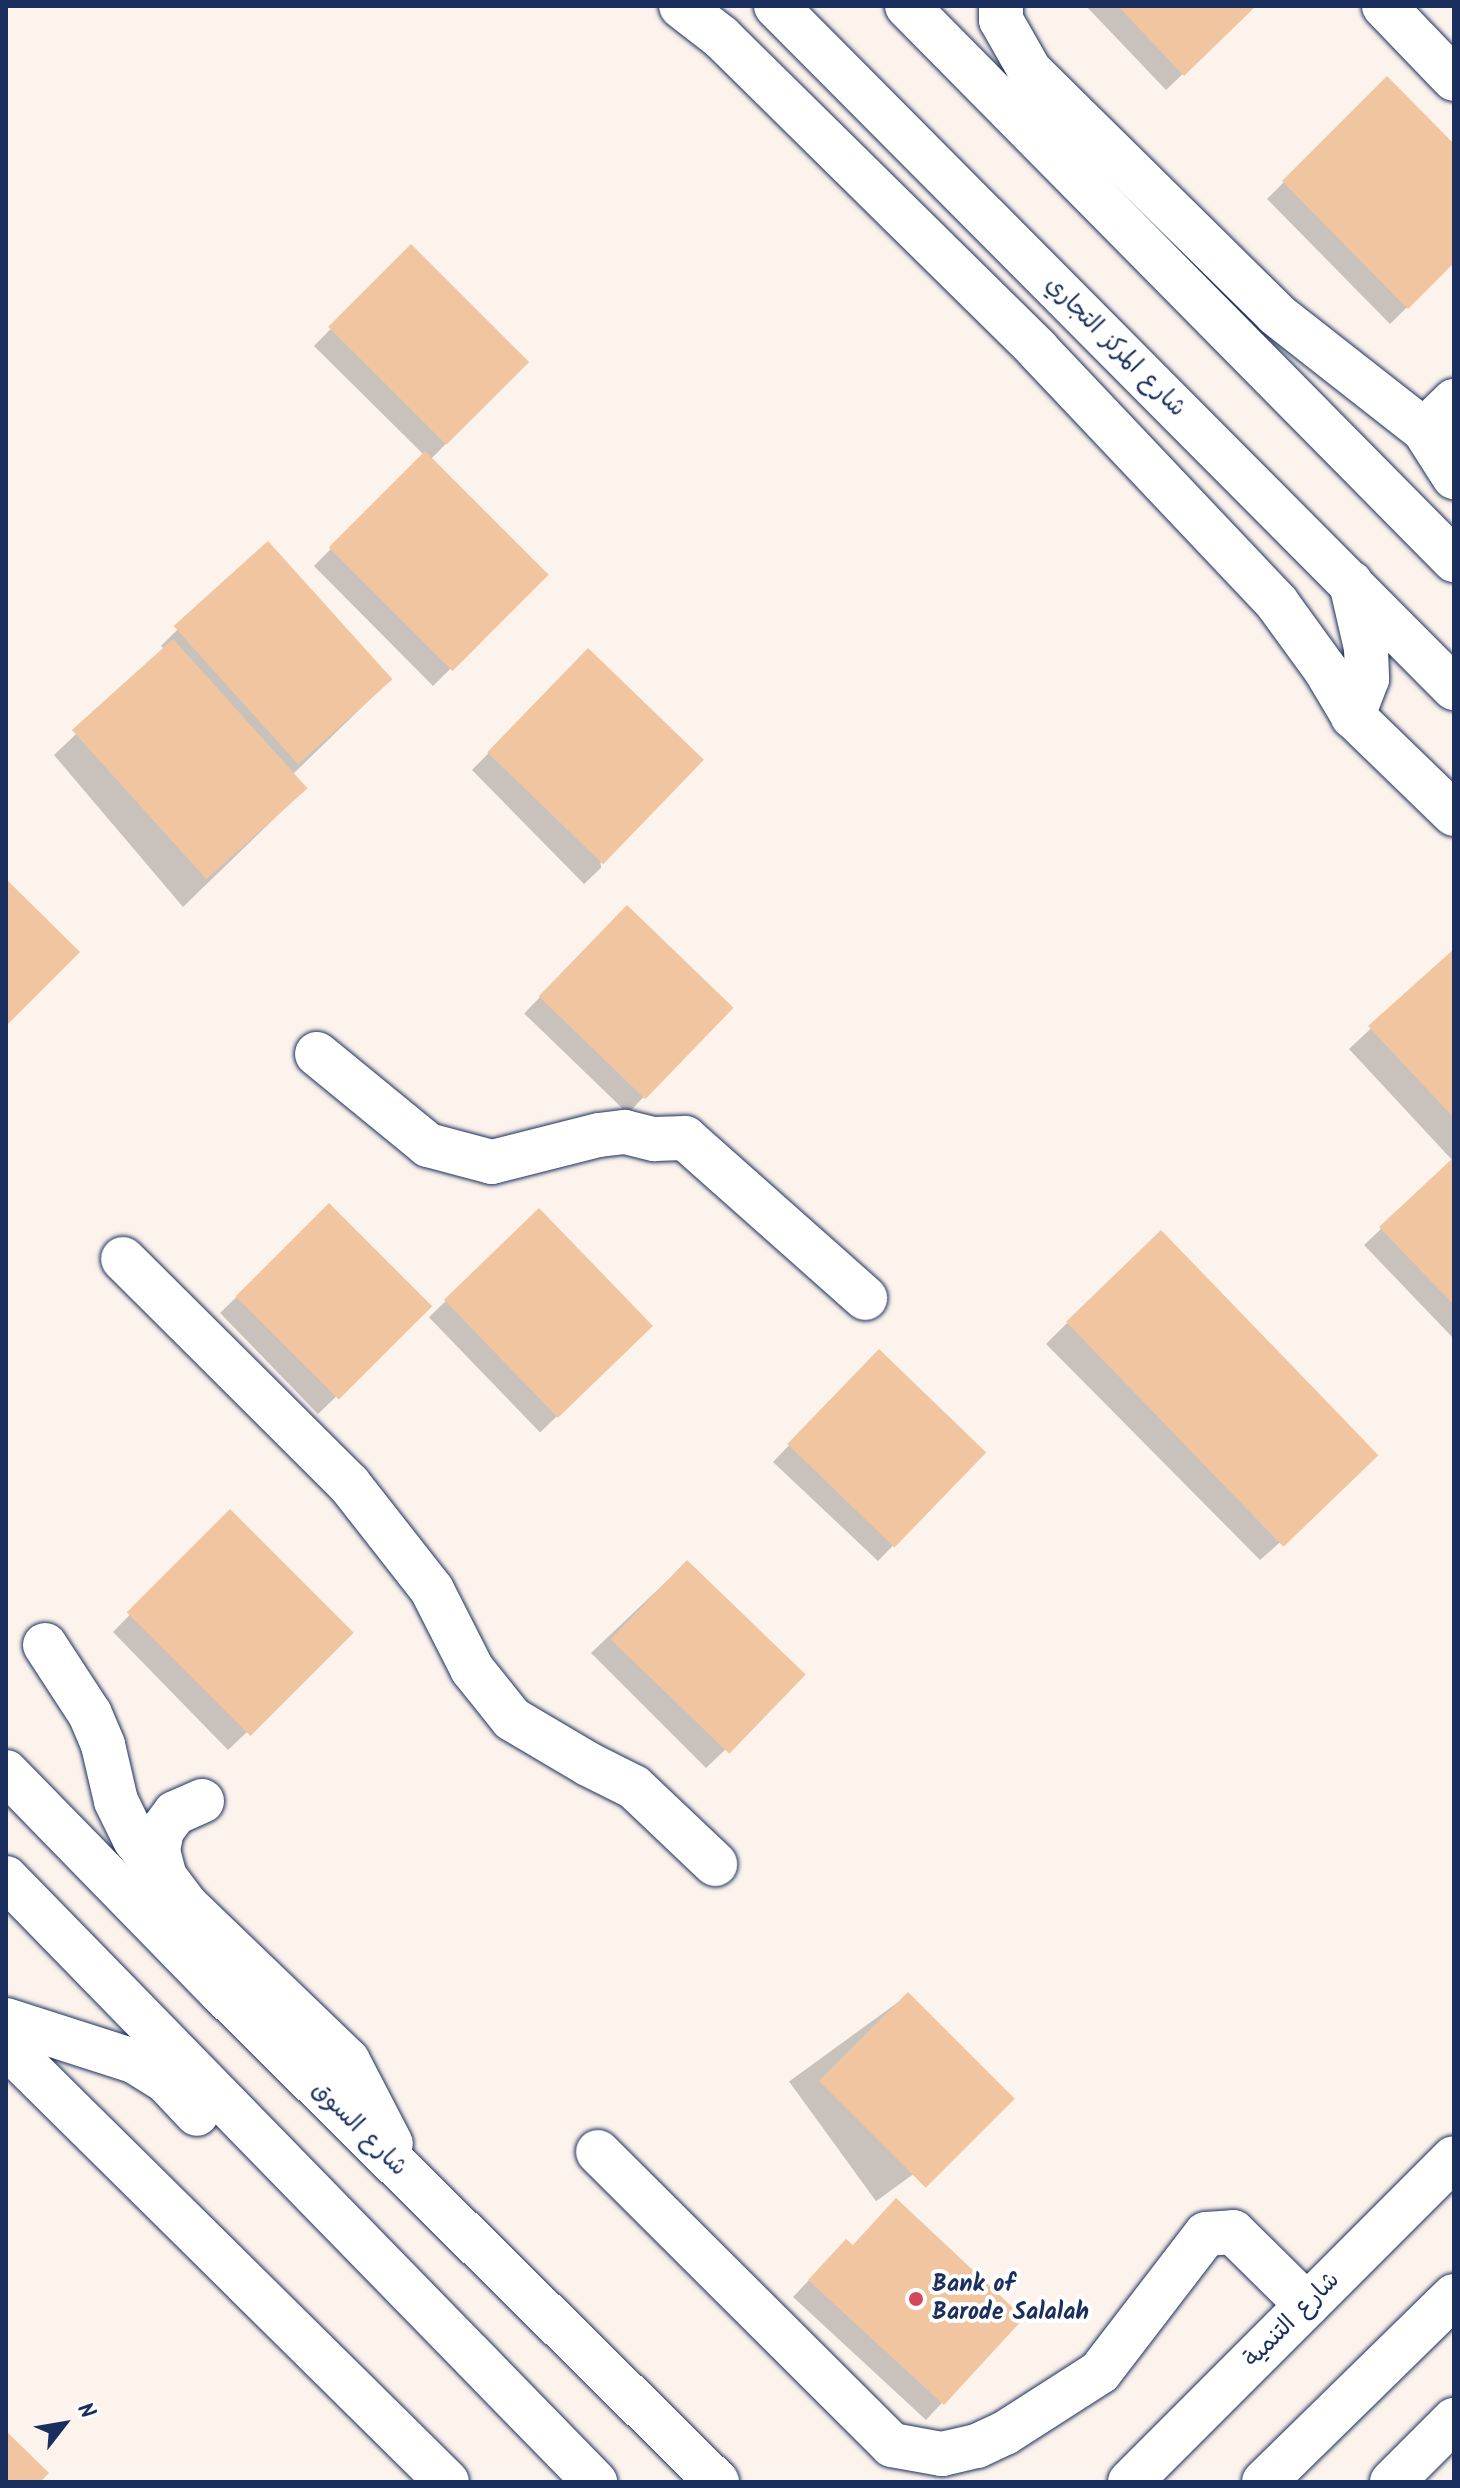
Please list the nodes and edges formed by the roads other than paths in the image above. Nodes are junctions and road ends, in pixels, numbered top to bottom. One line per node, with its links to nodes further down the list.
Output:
1 (681, 6): 11 (street)
2 (776, 6): 9 (street, شارع المركز التجاري)
3 (907, 6): 8 (street)
4 (1001, 6): 7 (street)
5 (1384, 6): 6 (street)
6 (1454, 79)
7 (1446, 446)
8 (1454, 560)
9 (1351, 583): 10 (street, شارع المركز التجاري); 11 (street)
10 (1454, 688)
11 (1353, 716): 12 (street)
12 (1454, 814)
13 (317, 1054): 15 (street)
14 (123, 1259): 19 (street)
15 (865, 1298)
16 (45, 1645): 20 (street)
17 (6, 1772): 28 (street, شارع السوق)
18 (202, 1801): 20 (street)
19 (715, 1864)
20 (165, 1877): 28 (street)
21 (6, 1878): 29 (street)
22 (6, 2020): 24 (street)
23 (6, 2046): 27 (street)
24 (166, 2081): 27 (street); 29 (street)
25 (598, 2152): 31 (street)
26 (1454, 2158): 31 (street, شارع التنمية)
27 (131, 2169): 34 (street)
28 (403, 2172): 36 (street, شارع السوق)
29 (346, 2227): 35 (street)
30 (1454, 2296): 37 (street)
31 (1307, 2305): 33 (street, شارع التنمية)
32 (1454, 2420): 38 (street)
33 (1124, 2480)
34 (447, 2482)
35 (595, 2482)
36 (717, 2482)
37 (1264, 2482)
38 (1392, 2482)

